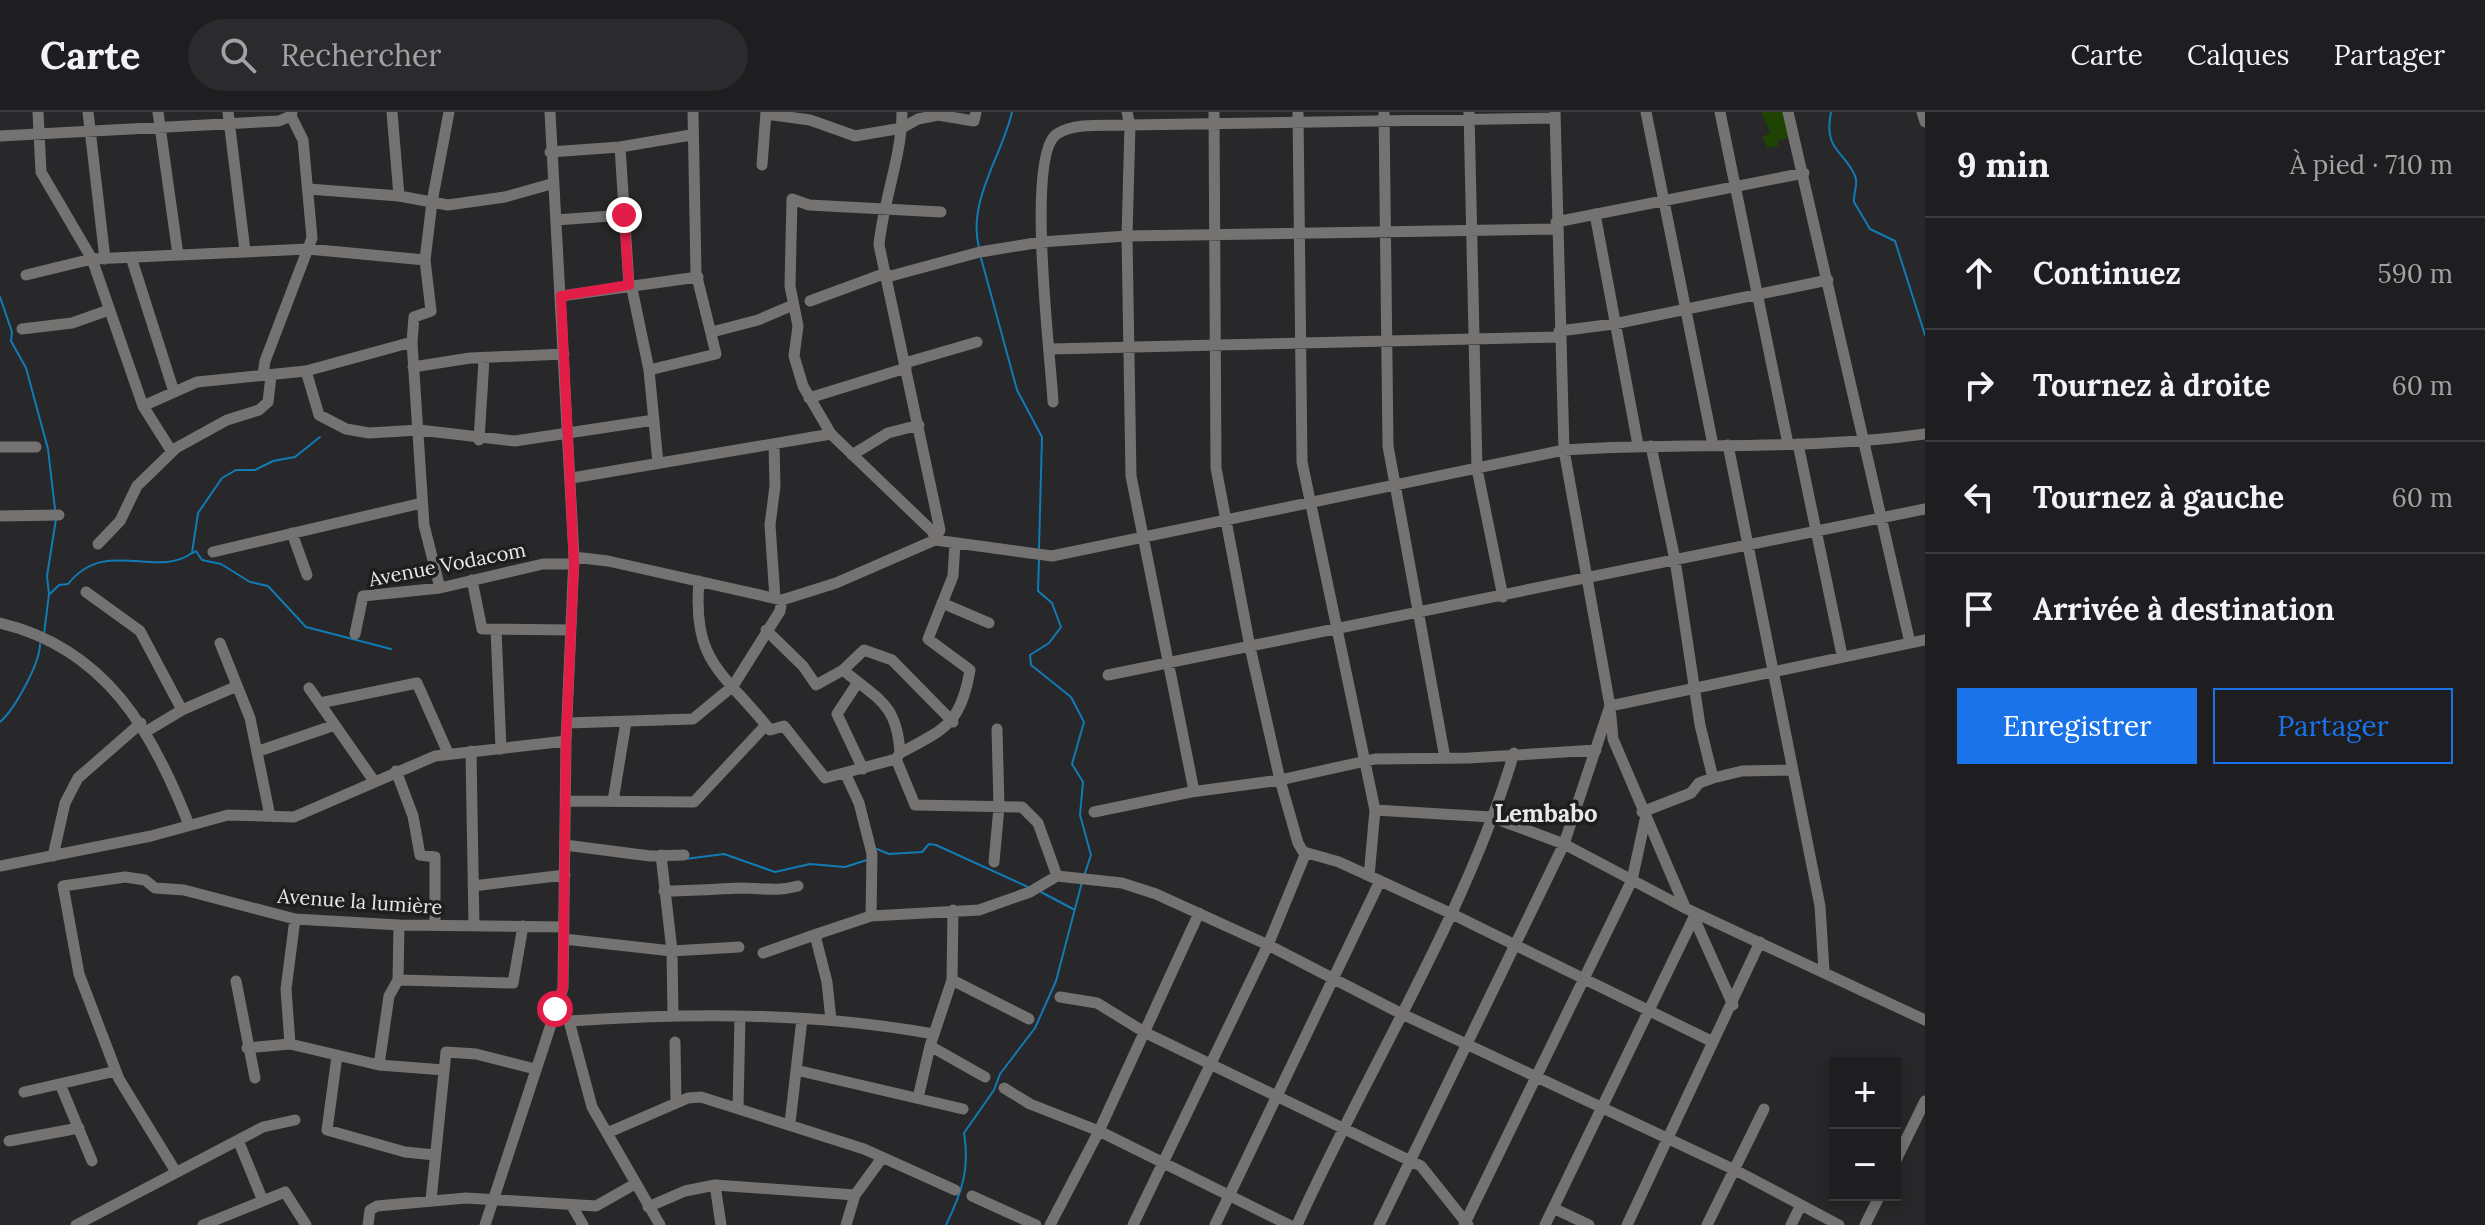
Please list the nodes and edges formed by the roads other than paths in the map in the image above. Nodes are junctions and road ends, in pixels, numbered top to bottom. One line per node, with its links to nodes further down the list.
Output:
1 (38, 112): 30 (street)
2 (88, 112): 29 (street)
3 (158, 112): 27 (street)
4 (392, 112): 40 (street)
5 (449, 112): 41 (street)
6 (550, 112): 34 (street)
7 (693, 112): 31 (street)
8 (902, 112): 28 (street)
9 (976, 112): 28 (street)
10 (1127, 112): 25 (street)
11 (1214, 112): 26 (street)
12 (1646, 112): 42 (street)
13 (1720, 112): 38 (street)
14 (1788, 112): 36 (street)
15 (1922, 112): 24 (street)
16 (766, 113): 19 (street); 35 (street)
17 (292, 114): 20 (street); 39 (street)
18 (1555, 115): 22 (street); 48 (street)
19 (810, 116): 28 (street)
20 (229, 117): 27 (street); 56 (street)
21 (1384, 117): 22 (street); 23 (street); 50 (street)
22 (1469, 117): 49 (street)
23 (1298, 118): 26 (street); 51 (street)
24 (1925, 122)
25 (1130, 125): 26 (street); 53 (street); 54 (street)
26 (1214, 125): 52 (street)
27 (160, 126): 29 (street); 57 (street)
28 (902, 128): 43 (street)
29 (89, 130): 30 (street); 59 (street)
30 (37, 134): 32 (street); 59 (street)
31 (691, 135): 33 (street); 63 (street)
32 (0, 136)
33 (620, 147): 34 (street); 46 (street)
34 (550, 152): 37 (street)
35 (762, 165)
36 (1804, 173): 38 (street); 64 (street)
37 (551, 184): 41 (street); 47 (street)
38 (1734, 188): 42 (street); 66 (street)
39 (309, 189): 40 (street); 55 (street)
40 (399, 196): 41 (street)
41 (432, 202): 60 (street)
42 (1662, 202): 45 (street); 70 (street)
43 (882, 209): 44 (street); 62 (street); 69 (street)
44 (941, 212)
45 (1595, 214): 48 (street); 72 (street)
46 (624, 215): 47 (street); 65 (street)
47 (556, 220): 67 (street)
48 (1556, 226): 49 (street); 75 (street)
49 (1470, 231): 50 (street); 77 (street)
50 (1384, 232): 51 (street); 76 (street)
51 (1299, 233): 52 (street); 80 (street)
52 (1213, 235): 53 (street); 81 (street)
53 (1127, 236): 54 (street); 82 (street)
54 (1041, 242): 62 (street); 83 (street)
55 (308, 249): 56 (street); 60 (street); 90 (street)
56 (245, 251): 57 (street)
57 (178, 255): 58 (street)
58 (131, 257): 59 (street); 91 (street)
59 (99, 259): 61 (street); 71 (street)
60 (425, 260): 78 (street)
61 (26, 275)
62 (887, 275): 68 (street); 86 (street)
63 (698, 277): 65 (street); 74 (street)
64 (1828, 280): 66 (street); 102 (street)
65 (630, 285): 67 (street); 88 (street)
66 (1756, 295): 70 (street); 104 (street)
67 (561, 296): 84 (street)
68 (810, 301)
69 (793, 305): 74 (street); 92 (street)
70 (1685, 309): 72 (street); 106 (street)
71 (109, 310): 73 (street); 94 (street)
72 (1614, 324): 75 (street); 105 (street)
73 (22, 329)
74 (712, 332): 88 (street)
75 (1559, 334): 77 (street); 111 (street)
76 (1384, 341): 77 (street); 80 (street); 117 (street)
77 (1471, 341): 115 (street)
78 (412, 342): 87 (street); 89 (street)
79 (977, 342): 86 (street)
80 (1303, 343): 81 (street); 118 (street)
81 (1213, 345): 82 (street); 123 (street)
82 (1130, 346): 83 (street); 127 (street)
83 (1051, 349): 93 (street)
84 (564, 354): 85 (street); 100 (street)
85 (484, 360): 87 (street); 101 (street)
86 (905, 365): 92 (street); 96 (street)
87 (413, 367): 97 (street)
88 (649, 370): 95 (street)
89 (306, 371): 90 (street); 97 (street)
90 (267, 375): 91 (street); 112 (street)
91 (174, 392): 94 (street)
92 (809, 398): 98 (street)
93 (1053, 402)
94 (143, 406): 112 (street)
95 (654, 420): 100 (street); 114 (street)
96 (919, 425): 113 (street); 128 (street)
97 (419, 430): 101 (street); 119 (street)
98 (831, 434): 103 (street); 113 (street)
99 (1925, 434): 102 (street)
100 (569, 436): 101 (street); 116 (street)
101 (479, 440)
102 (1865, 442): 104 (street); 124 (street)
103 (774, 444): 114 (street); 142 (street)
104 (1793, 444): 107 (street); 125 (street)
105 (1638, 445): 108 (street); 111 (street)
106 (1713, 445): 107 (street); 108 (street)
107 (1728, 445): 131 (street)
108 (1651, 446): 133 (street)
109 (0, 447): 110 (street)
110 (36, 447)
111 (1564, 450): 115 (street); 136 (street)
112 (172, 452): 130 (street)
113 (852, 455): 128 (street)
114 (658, 463): 116 (street)
115 (1477, 469): 117 (street); 141 (street)
116 (572, 478): 134 (street)
117 (1394, 484): 118 (street); 144 (street)
118 (1309, 500): 123 (street); 147 (street)
119 (422, 503): 126 (street); 139 (street)
120 (1925, 509): 124 (street)
121 (57, 515): 122 (street)
122 (0, 516)
123 (1225, 518): 127 (street); 155 (street)
124 (1882, 519): 125 (street); 154 (street)
125 (1816, 530): 131 (street); 156 (street)
126 (292, 533): 132 (street); 135 (street)
127 (1143, 534): 129 (street); 157 (street)
128 (935, 540): 129 (street); 142 (street)
129 (955, 543): 143 (street)
130 (98, 544)
131 (1748, 545): 133 (street); 159 (street)
132 (213, 552)
133 (1675, 560): 136 (street); 165 (street)
134 (574, 561): 137 (street, Avenue Vodacom); 138 (street, Avenue Vodacom); 149 (street)
135 (307, 575)
136 (1589, 577): 141 (street); 167 (street)
137 (472, 580): 139 (street, Avenue Vodacom); 148 (street)
138 (699, 581): 142 (street, Avenue Vodacom); 163 (street)
139 (440, 588): 151 (street, Avenue Vodacom)
140 (86, 592): 168 (street)
141 (1503, 597): 144 (street)
142 (778, 599): 150 (street)
143 (942, 603): 146 (street); 170 (street)
144 (1418, 613): 147 (street); 184 (street)
145 (0, 623): 174 (street)
146 (989, 623)
147 (1337, 628): 155 (street); 185 (street)
148 (496, 629): 149 (street); 177 (street)
149 (571, 630): 171 (street)
150 (766, 630): 158 (street); 163 (street)
151 (355, 634)
152 (1925, 640): 154 (street)
153 (220, 643): 162 (street)
154 (1910, 643): 156 (street)
155 (1250, 647): 157 (street); 191 (street)
156 (1842, 655): 159 (street)
157 (1168, 663): 160 (street); 193 (street)
158 (843, 670): 161 (street); 170 (street)
159 (1774, 672): 165 (street); 187 (street)
160 (1108, 675)
161 (858, 682): 183 (street); 186 (street)
162 (237, 686): 168 (street); 179 (street)
163 (733, 686): 169 (street); 173 (street)
164 (309, 688): 166 (street)
165 (1696, 688): 167 (street); 190 (street)
166 (320, 703): 172 (street); 181 (street)
167 (1610, 706): 178 (street); 200 (street)
168 (182, 710): 174 (street)
169 (626, 722): 171 (street); 195 (street)
170 (953, 722): 183 (street)
171 (567, 723): 176 (street)
172 (335, 725): 179 (street); 192 (street)
173 (766, 725): 189 (street); 195 (street)
174 (144, 727): 202 (street); 208 (street)
175 (997, 729): 196 (street)
176 (566, 741): 177 (street); 194 (street)
177 (501, 749): 180 (street)
178 (1596, 750): 182 (street); 203 (street)
179 (259, 751): 199 (street)
180 (471, 751): 181 (street); 215 (street)
181 (448, 753): 188 (street)
182 (1514, 753): 184 (street); 201 (street)
183 (898, 756): 186 (street); 196 (street)
184 (1445, 758): 185 (street)
185 (1363, 761): 191 (street); 197 (street)
186 (863, 769): 189 (street)
187 (1792, 770): 190 (street); 236 (street)
188 (396, 771): 192 (street); 225 (street)
189 (846, 775): 222 (street)
190 (1713, 778): 200 (street)
191 (1280, 780): 193 (street); 205 (street)
192 (374, 781): 199 (street)
193 (1194, 791): 198 (street)
194 (566, 801): 195 (street); 204 (street)
195 (613, 801)
196 (999, 807): 209 (street); 212 (street)
197 (1375, 810): 201 (street); 213 (street)
198 (1094, 812)
199 (270, 816): 202 (street)
200 (1643, 816): 214 (street); 221 (street)
201 (1491, 817): 203 (street); 220 (street)
202 (189, 825): 208 (street)
203 (1564, 844): 214 (street); 232 (street)
204 (565, 845): 206 (street); 211 (street)
205 (1304, 852): 213 (street); 231 (street)
206 (661, 855): 207 (street); 217 (street)
207 (684, 855)
208 (53, 856): 210 (street)
209 (994, 862)
210 (0, 866)
211 (565, 875): 215 (street); 228 (street)
212 (1057, 876): 218 (street); 219 (street)
213 (1374, 878): 220 (street); 240 (street)
214 (1632, 880): 221 (street); 237 (street)
215 (473, 886): 226 (street)
216 (798, 886): 217 (street)
217 (664, 891): 234 (street)
218 (953, 910): 222 (street); 239 (street)
219 (1199, 913): 231 (street); 254 (street)
220 (1450, 913): 232 (street); 246 (street)
221 (1692, 913): 230 (street); 243 (street); 245 (street)
222 (871, 916): 229 (street)
223 (295, 919): 224 (street, Avenue la lumière); 258 (street); 267 (street, Avenue la lumière)
224 (399, 925): 225 (street, Avenue la lumière); 238 (street)
225 (435, 925): 226 (street, Avenue la lumière)
226 (474, 926): 227 (street, Avenue la lumière)
227 (523, 926): 228 (street, Avenue la lumière); 238 (street)
228 (564, 933): 234 (street, Avenue la lumière); 244 (street)
229 (817, 934): 235 (street); 251 (street)
230 (1760, 942): 236 (street); 243 (street)
231 (1268, 945): 240 (street); 262 (street)
232 (1514, 945): 237 (street); 259 (street)
233 (739, 947): 234 (street, Avenue la lumière)
234 (672, 951): 247 (street)
235 (763, 953)
236 (1824, 971): 252 (street)
237 (1584, 977): 245 (street); 269 (street)
238 (398, 980): 263 (street)
239 (952, 980): 250 (street); 255 (street)
240 (1332, 980): 246 (street); 274 (street)
241 (236, 981): 260 (street)
242 (1060, 997): 254 (street)
243 (1733, 1005): 257 (street)
244 (555, 1009): 253 (street); 264 (street)
245 (1648, 1010): 257 (street); 279 (street)
246 (1400, 1013): 259 (street); 284 (street)
247 (673, 1014): 248 (street); 253 (street)
248 (740, 1017): 249 (street); 278 (street)
249 (802, 1019): 251 (street); 266 (street)
250 (1029, 1019)
251 (831, 1020): 255 (street)
252 (1925, 1020)
253 (569, 1021): 287 (street)
254 (1146, 1033): 262 (street); 286 (street)
255 (931, 1040): 268 (street); 275 (street)
256 (675, 1042): 277 (street)
257 (1713, 1042): 289 (street)
258 (290, 1044): 260 (street); 261 (street)
259 (1468, 1044): 269 (street); 296 (street)
260 (247, 1048): 270 (street)
261 (337, 1056): 263 (street); 292 (street)
262 (1211, 1064): 274 (street); 295 (street)
263 (379, 1065): 265 (street)
264 (535, 1069): 265 (street); 306 (street)
265 (444, 1070): 292 (street)
266 (796, 1070): 275 (street); 283 (street)
267 (116, 1071): 271 (street); 298 (street)
268 (985, 1077)
269 (1535, 1077): 279 (street); 313 (street)
270 (255, 1078)
271 (60, 1084): 273 (street); 285 (street)
272 (1004, 1088): 286 (street)
273 (24, 1092)
274 (1276, 1097): 284 (street); 304 (street)
275 (918, 1098): 280 (street)
276 (1925, 1101): 291 (street)
277 (676, 1103): 278 (street); 287 (street)
278 (738, 1108): 283 (street)
279 (1600, 1108): 289 (street); 312 (street)
280 (963, 1109)
281 (1764, 1109): 297 (street)
282 (295, 1120): 288 (street)
283 (790, 1123): 293 (street)
284 (1341, 1127): 296 (street); 328 (street)
285 (79, 1128): 290 (street); 294 (street)
286 (1099, 1131): 295 (street); 324 (street)
287 (607, 1133): 299 (street)
288 (238, 1140): 298 (street); 307 (street)
289 (1666, 1140): 297 (street); 332 (street)
290 (9, 1141)
291 (1901, 1150)
292 (435, 1155): 305 (street)
293 (882, 1158): 301 (street); 302 (street)
294 (92, 1161)
295 (1163, 1161): 304 (street); 325 (street)
296 (1411, 1161): 313 (street); 329 (street)
297 (1735, 1170): 309 (street); 333 (street)
298 (176, 1172): 314 (street)
299 (635, 1184): 310 (street); 311 (street)
300 (715, 1185): 302 (street); 311 (street); 321 (street)
301 (955, 1190)
302 (855, 1195): 322 (street)
303 (972, 1196): 323 (street)
304 (1229, 1197): 326 (street); 327 (street)
305 (431, 1200): 306 (street); 317 (street)
306 (492, 1200): 310 (street); 318 (street)
307 (263, 1201): 315 (street); 316 (street)
308 (1877, 1201): 336 (street)
309 (1801, 1205): 334 (street); 335 (street)
310 (572, 1206): 319 (street)
311 (648, 1207): 320 (street)
312 (1553, 1208): 330 (street); 331 (street)
313 (1466, 1224)
314 (76, 1225)
315 (203, 1225)
316 (306, 1225)
317 (368, 1225)
318 (485, 1225)
319 (583, 1225)
320 (660, 1225)
321 (721, 1225)
322 (846, 1225)
323 (1036, 1225)
324 (1050, 1225)
325 (1133, 1225)
326 (1215, 1225)
327 (1289, 1225)
328 (1297, 1225)
329 (1379, 1225)
330 (1545, 1225)
331 (1589, 1225)
332 (1627, 1225)
333 (1707, 1225)
334 (1791, 1225)
335 (1839, 1225)
336 (1865, 1225)

